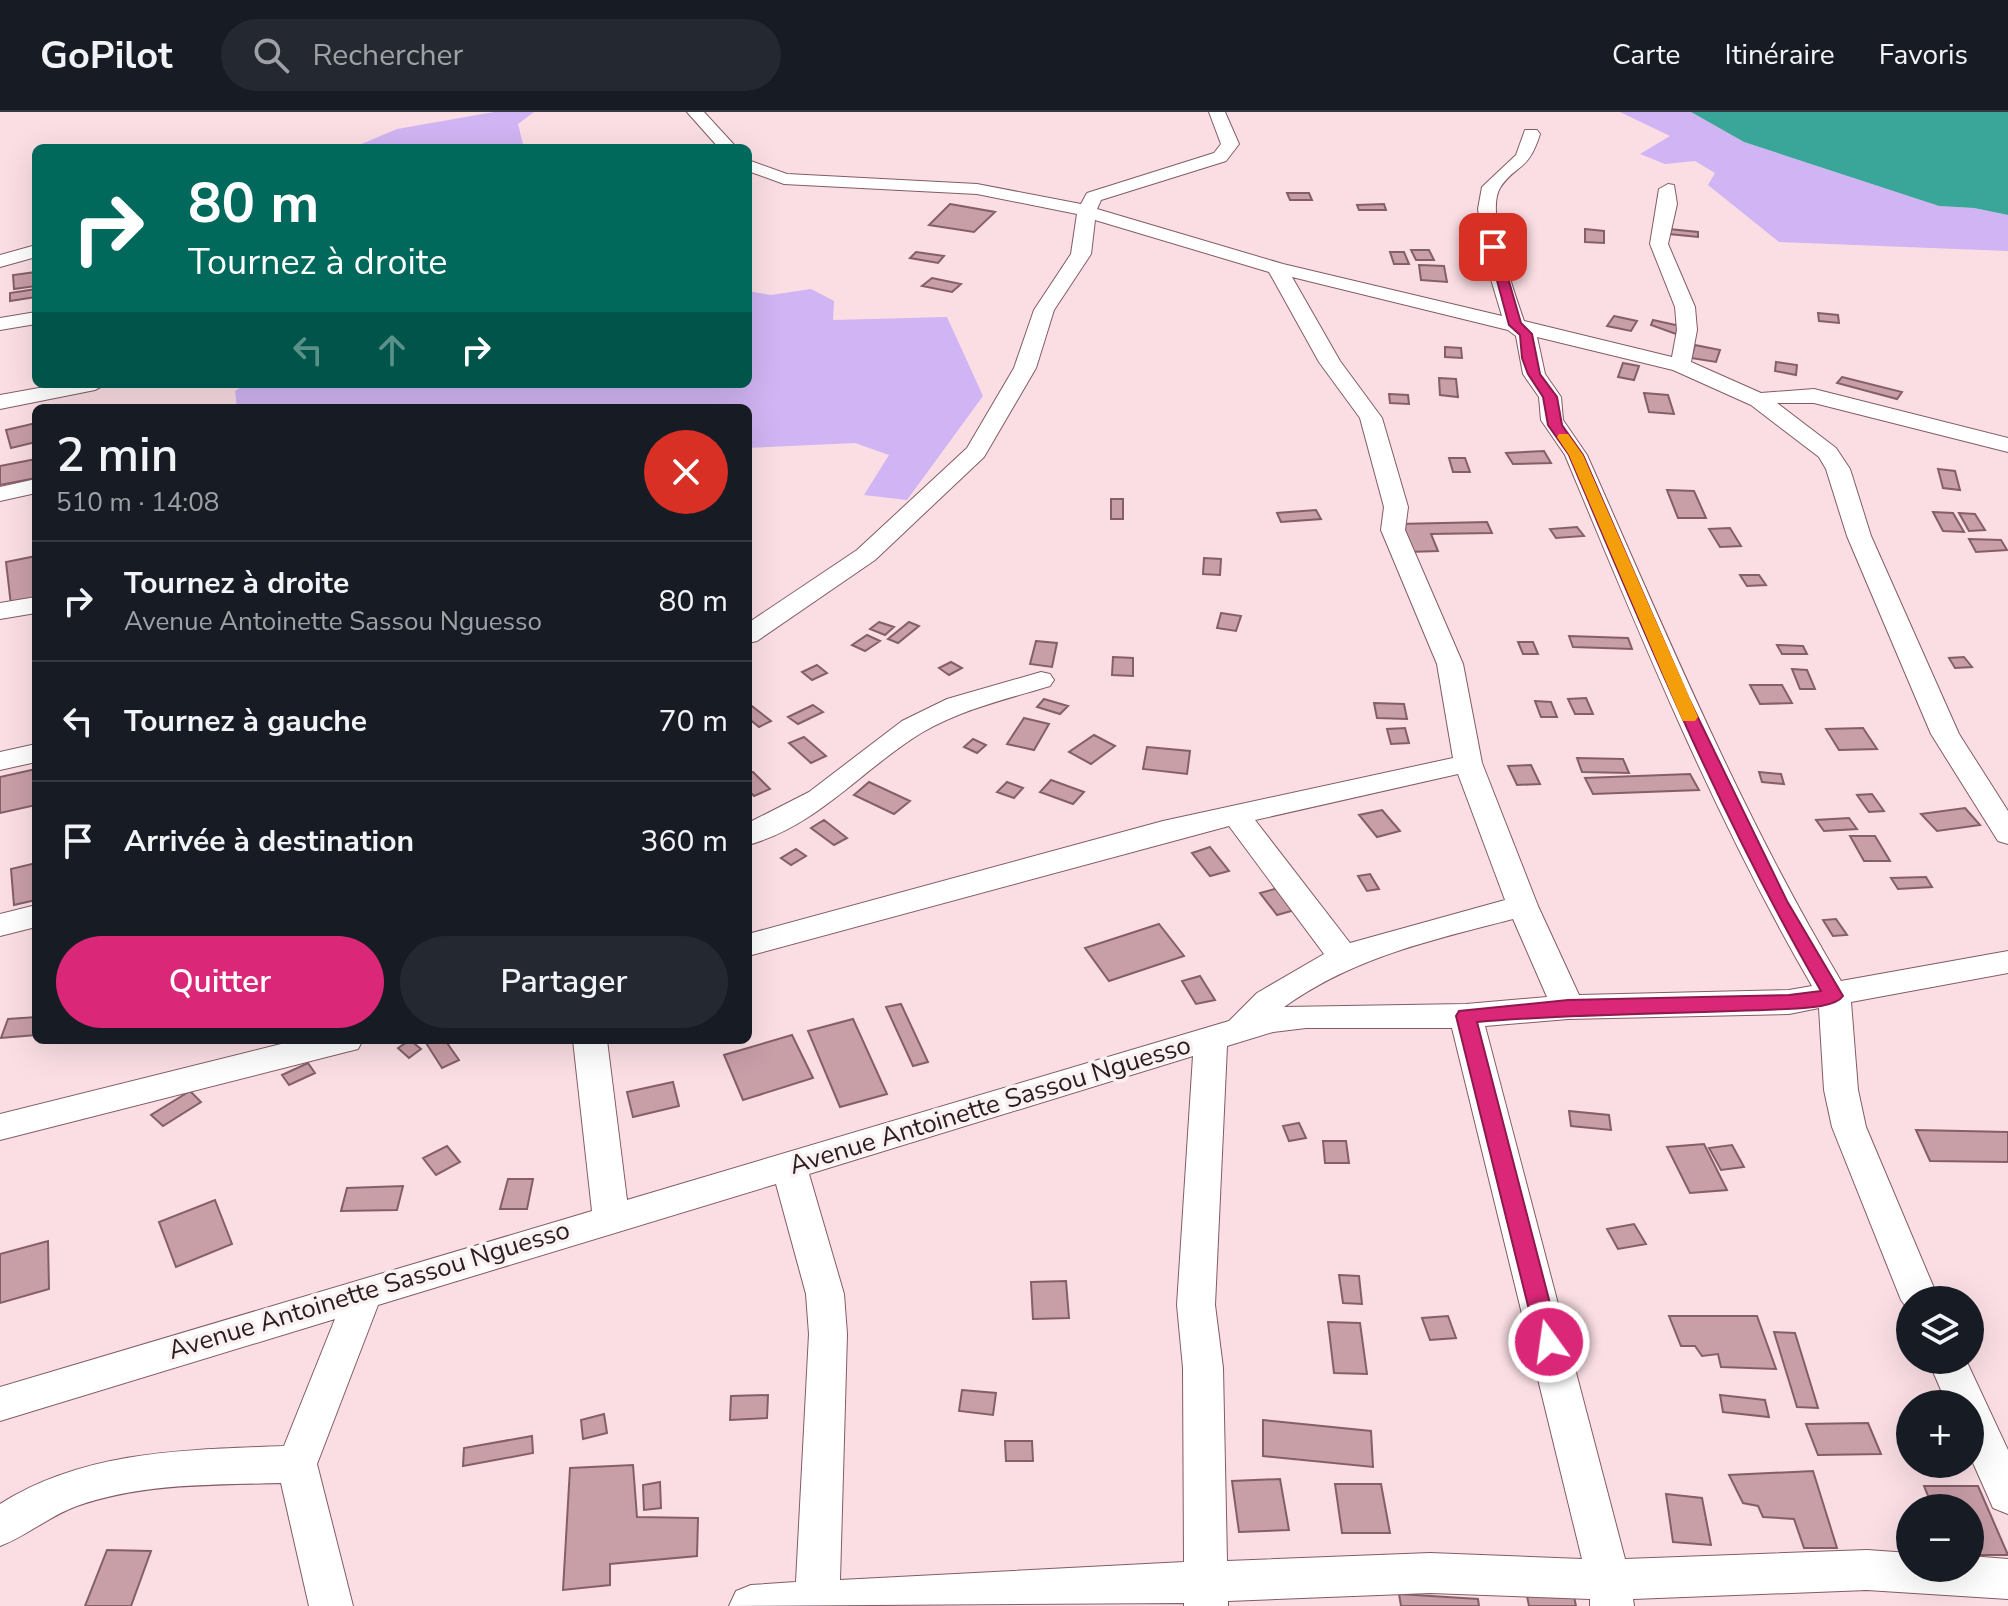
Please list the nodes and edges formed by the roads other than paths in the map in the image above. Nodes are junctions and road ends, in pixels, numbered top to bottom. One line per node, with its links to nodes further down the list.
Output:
1 (695, 112): 4 (street)
2 (1217, 112): 7 (street)
3 (1531, 134): 13 (street)
4 (724, 144)
5 (752, 167): 7 (street)
6 (1668, 189): 14 (street)
7 (1086, 214): 10 (street); 23 (street)
8 (32, 252): 9 (street)
9 (0, 261)
10 (1277, 268): 13 (street); 27 (street)
11 (32, 319): 12 (street)
12 (0, 324)
13 (1515, 325): 14 (street); 37 (street)
14 (1680, 365): 16 (street)
15 (74, 388): 17 (street)
16 (1759, 400): 18 (street); 30 (street)
17 (0, 402)
18 (2008, 445)
19 (32, 487): 20 (street)
20 (0, 494)
21 (32, 606): 22 (street)
22 (0, 611)
23 (752, 632)
24 (1041, 680): 29 (street)
25 (32, 754): 26 (street)
26 (0, 761)
27 (1468, 763): 28 (street); 31 (street)
28 (1235, 813): 34 (street); 35 (street)
29 (752, 833)
30 (2008, 834)
31 (1523, 906): 35 (street); 38 (street)
32 (32, 917): 33 (street)
33 (0, 925)
34 (752, 944)
35 (1343, 957): 40 (street)
36 (2008, 962): 37 (street, Avenue Antoinette Sassou Nguesso)
37 (1834, 996): 38 (street, Avenue Antoinette Sassou Nguesso); 46 (street)
38 (1568, 1007): 39 (street, Avenue Antoinette Sassou Nguesso)
39 (1466, 1016): 40 (street, Avenue Antoinette Sassou Nguesso); 54 (street)
40 (1225, 1035): 44 (street, Avenue Antoinette Sassou Nguesso); 55 (street)
41 (330, 1044): 43 (street)
42 (590, 1044): 45 (street)
43 (0, 1127)
44 (789, 1165): 45 (street, Avenue Antoinette Sassou Nguesso); 56 (street)
45 (611, 1217): 47 (street, Avenue Antoinette Sassou Nguesso)
46 (1914, 1286)
47 (365, 1291): 48 (street, Avenue Antoinette Sassou Nguesso); 50 (street)
48 (0, 1404)
49 (1984, 1441): 51 (street)
50 (297, 1464): 52 (street); 57 (street)
51 (2008, 1495)
52 (0, 1527)
53 (2008, 1579): 54 (street)
54 (1610, 1593): 55 (street)
55 (1206, 1594): 56 (street)
56 (817, 1604): 58 (street)
57 (331, 1606)
58 (751, 1606)

